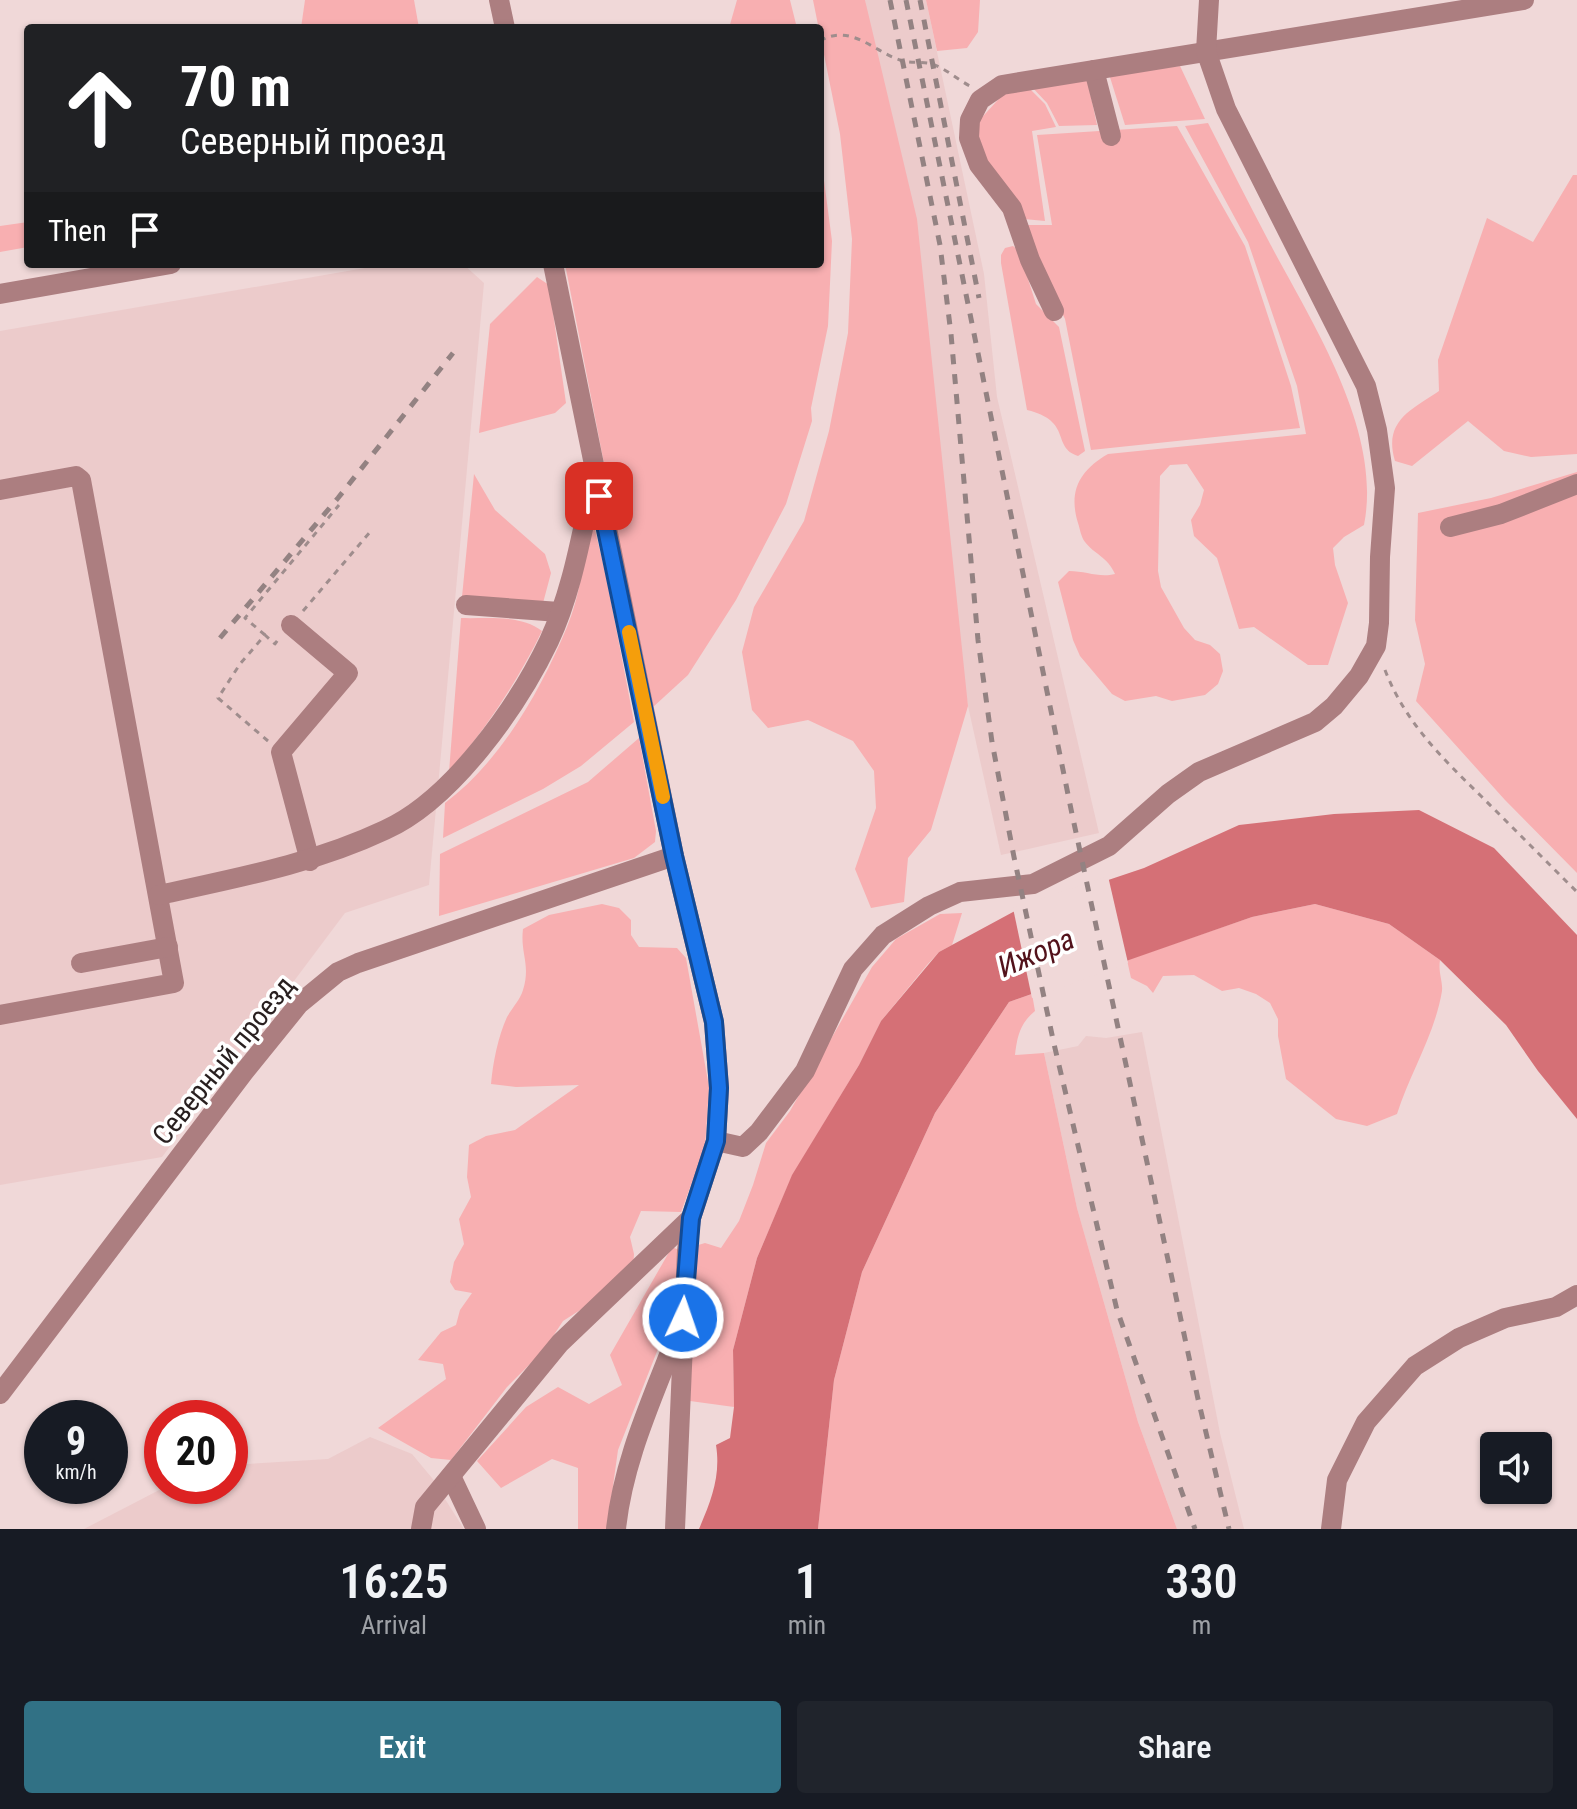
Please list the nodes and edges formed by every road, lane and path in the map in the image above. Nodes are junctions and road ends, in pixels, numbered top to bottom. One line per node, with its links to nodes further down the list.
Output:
1 (499, 0): 5 (street)
2 (1209, 0): 7 (street)
3 (1524, 0): 4 (street)
4 (1445, 6): 7 (street)
5 (504, 24)
6 (824, 40): 9 (path)
7 (1206, 51): 8 (street); 24 (street)
8 (1094, 70): 9 (street); 10 (street)
9 (993, 91): 14 (street)
10 (1111, 136)
11 (148, 268): 13 (street)
12 (554, 268): 15 (street)
13 (0, 294)
14 (1054, 311)
15 (595, 476): 21 (street); 27 (street)
16 (1577, 484): 19 (street)
17 (0, 490): 30 (street)
18 (339, 505): 23 (path)
19 (1450, 527)
20 (466, 605): 21 (street)
21 (559, 612): 28 (street)
22 (291, 625): 26 (street)
23 (265, 635)
24 (1376, 646): 29 (path); 34 (street)
25 (218, 698): 26 (path)
26 (281, 752): 28 (street)
27 (674, 856): 34 (street); 38 (street, Северный проезд)
28 (310, 861): 30 (street)
29 (1577, 892)
30 (159, 895): 31 (street)
31 (168, 947): 32 (street); 33 (street)
32 (81, 963)
33 (0, 1015)
34 (716, 1141): 35 (street)
35 (691, 1218): 37 (street); 39 (street)
36 (1577, 1295): 44 (street)
37 (683, 1318): 42 (street); 43 (street)
38 (3, 1384)
39 (451, 1476): 40 (street); 41 (street)
40 (421, 1529)
41 (476, 1529)
42 (616, 1529)
43 (675, 1529)
44 (1331, 1529)

